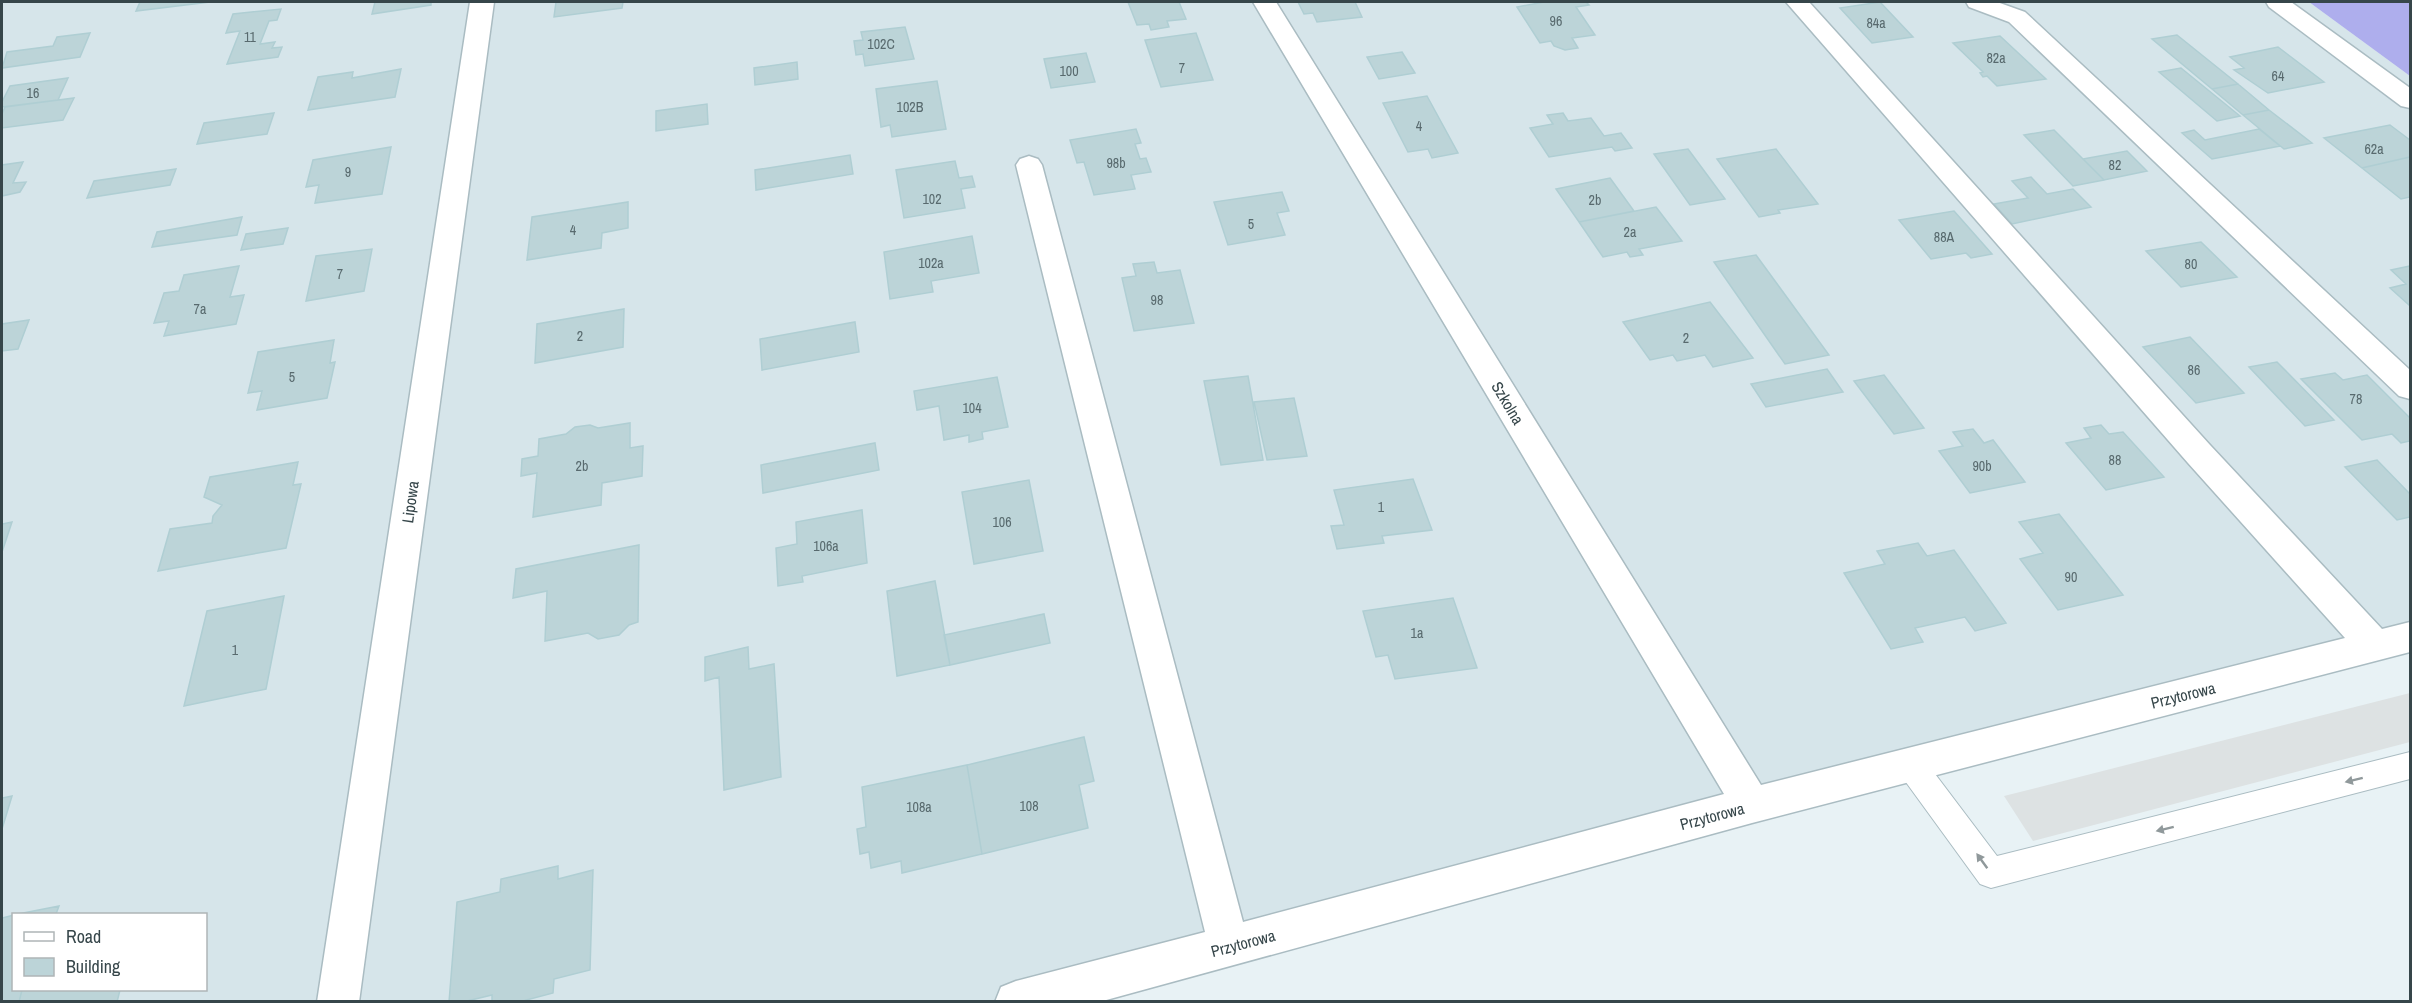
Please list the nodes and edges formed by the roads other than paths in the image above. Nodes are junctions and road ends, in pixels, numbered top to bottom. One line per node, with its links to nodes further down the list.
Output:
1 (482, 2): 15 (street, Lipowa)
2 (1264, 2): 13 (street, Szkolna)
3 (1797, 2): 10 (street)
4 (1977, 2): 8 (street)
5 (2277, 2): 6 (street)
6 (2410, 100)
7 (1029, 165): 14 (street)
8 (2410, 388)
9 (2410, 637): 10 (street, Przytorowa)
10 (2375, 646): 11 (street, Przytorowa)
11 (1910, 764): 12 (lane, one-way to 11); 13 (street, Przytorowa)
12 (2410, 766)
13 (1752, 805): 14 (street, Przytorowa)
14 (1228, 947): 16 (street, Przytorowa)
15 (338, 1002)
16 (1016, 1002)

